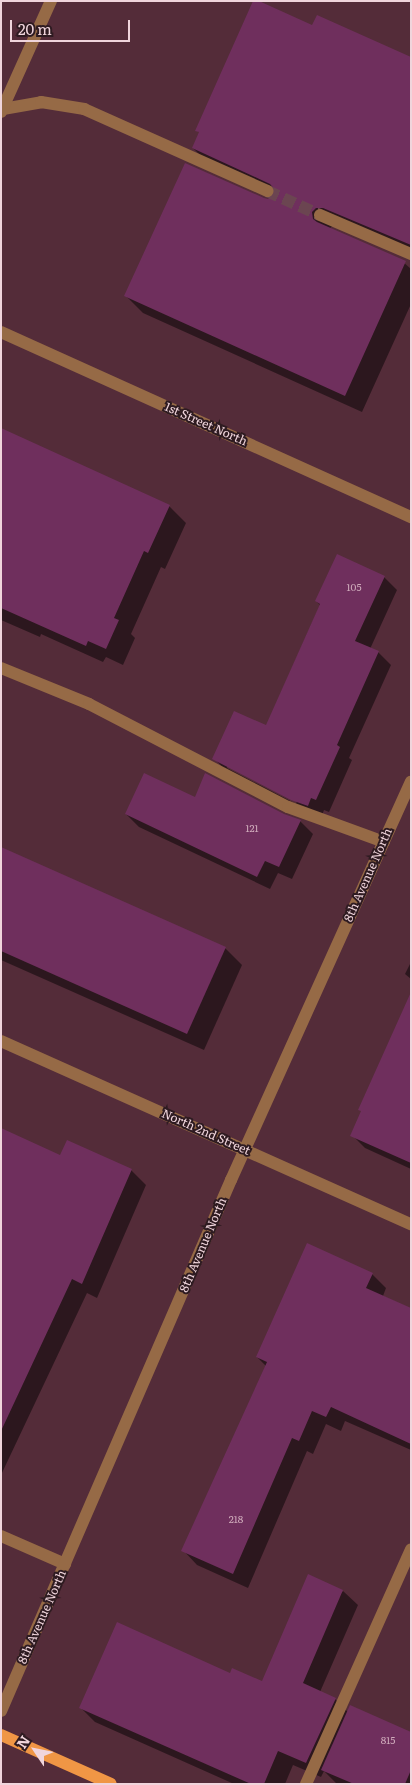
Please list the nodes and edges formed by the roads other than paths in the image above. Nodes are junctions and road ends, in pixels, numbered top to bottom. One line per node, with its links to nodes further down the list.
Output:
1 (51, 1): 2 (street)
2 (2, 111): 3 (street)
3 (266, 191)
4 (320, 215): 5 (street)
5 (411, 254)
6 (1, 332): 7 (street, 1st Street North)
7 (411, 516)
8 (1, 668): 10 (street)
9 (411, 782): 10 (street, 8th Avenue North)
10 (384, 842): 12 (street, 8th Avenue North)
11 (1, 1041): 12 (street, North 2nd Street)
12 (245, 1149): 13 (street, North 2nd Street); 16 (street, 8th Avenue North)
13 (411, 1224)
14 (1, 1536): 16 (street)
15 (411, 1549): 20 (street)
16 (65, 1564): 17 (street, 8th Avenue North)
17 (1, 1711)
18 (1, 1735): 19 (main road)
19 (111, 1784)
20 (306, 1784)

